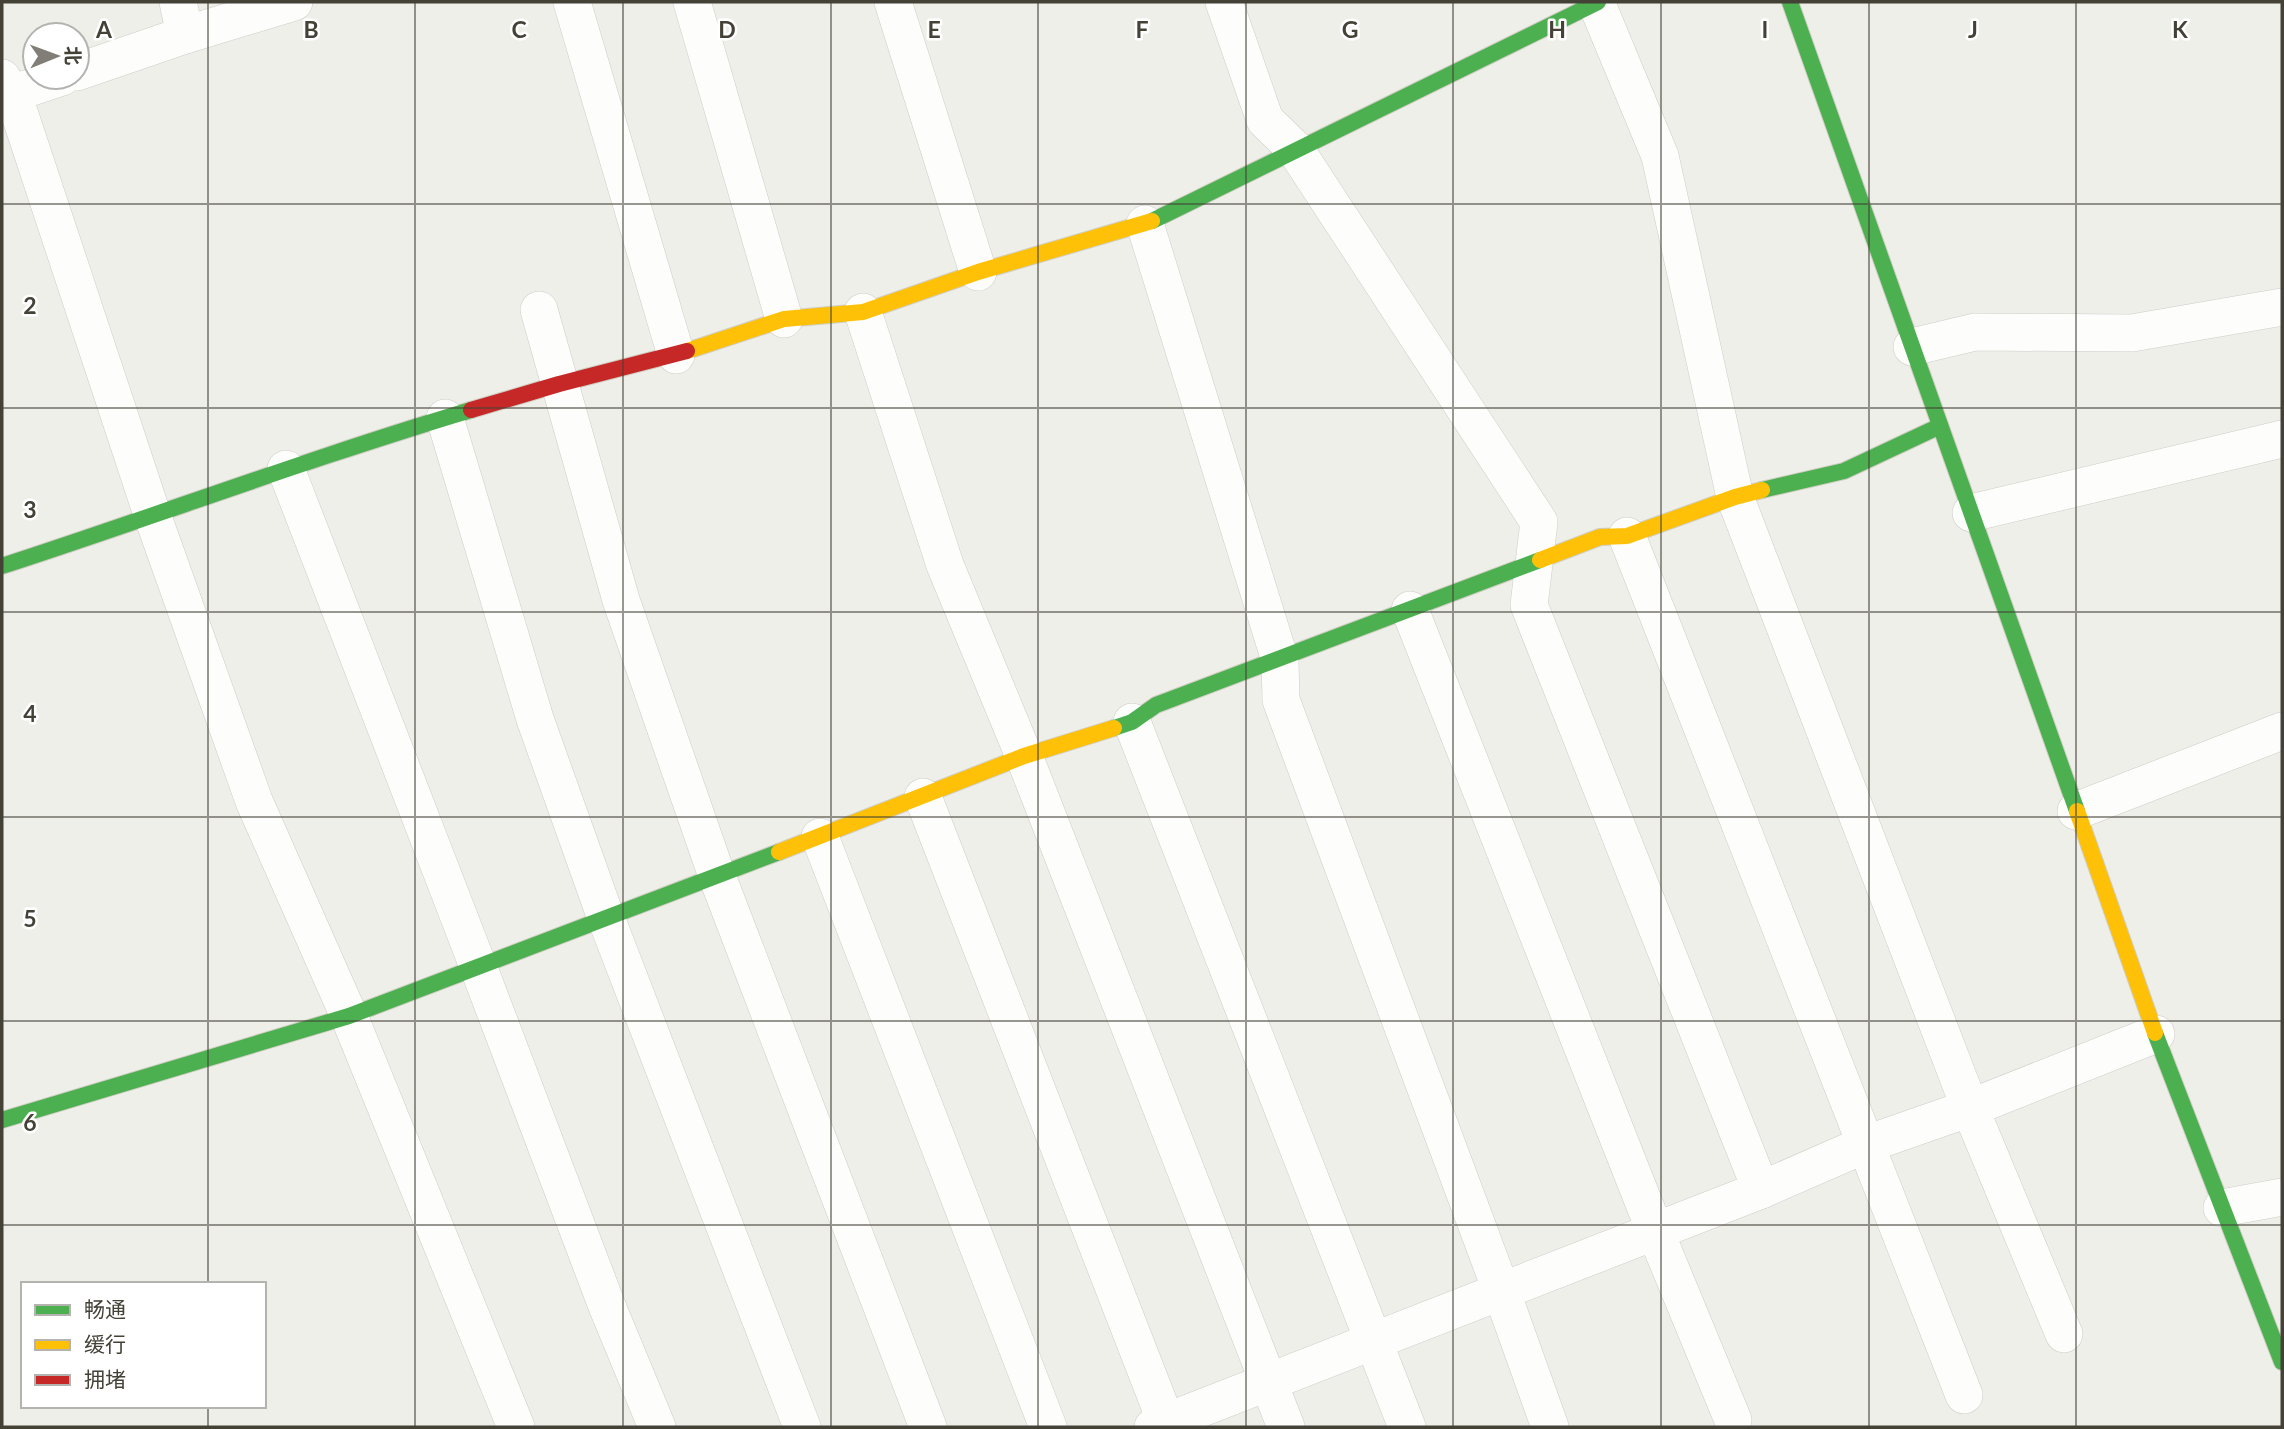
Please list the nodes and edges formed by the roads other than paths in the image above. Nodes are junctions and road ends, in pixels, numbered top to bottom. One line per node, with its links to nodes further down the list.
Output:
1 (294, 2): 8 (street)
2 (572, 2): 19 (street)
3 (692, 2): 17 (street)
4 (893, 2): 13 (street)
5 (1224, 2): 11 (street)
6 (1597, 2): 11 (street); 25 (street)
7 (1790, 2): 18 (street)
8 (182, 18): 9 (street)
9 (91, 65)
10 (5, 90): 27 (street)
11 (1295, 149): 12 (street); 29 (street)
12 (1145, 224): 13 (street); 32 (street)
13 (978, 272): 16 (street)
14 (2282, 307): 18 (street)
15 (539, 310): 20 (street)
16 (863, 312): 17 (street); 35 (street)
17 (784, 319): 19 (street)
18 (1912, 347): 22 (street)
19 (676, 355): 20 (street)
20 (559, 384): 21 (street); 39 (street)
21 (445, 418): 24 (street); 40 (street)
22 (1940, 426): 25 (street); 26 (street)
23 (2282, 439): 26 (street)
24 (286, 469): 27 (street); 41 (street)
25 (1735, 497): 28 (street); 44 (street)
26 (1971, 513): 37 (street)
27 (153, 517): 30 (street); 42 (street)
28 (1627, 536): 29 (street); 46 (street)
29 (1534, 562): 31 (street); 47 (street)
30 (2, 566)
31 (1409, 610): 32 (street); 50 (street)
32 (1280, 660): 33 (street); 51 (street)
33 (1132, 722): 35 (street); 53 (street)
34 (2282, 731): 37 (street)
35 (1024, 756): 36 (street); 55 (street)
36 (923, 797): 38 (street); 58 (street)
37 (2076, 811): 43 (street)
38 (820, 837): 39 (street); 63 (street)
39 (717, 876): 40 (street); 62 (street)
40 (606, 918): 41 (street); 61 (street)
41 (478, 966): 42 (street); 60 (street)
42 (349, 1016): 45 (street); 59 (street)
43 (2156, 1034): 44 (street); 49 (street)
44 (1970, 1108): 46 (street); 52 (street)
45 (2, 1120)
46 (1864, 1145): 47 (street); 56 (street)
47 (1761, 1190): 50 (street)
48 (2282, 1197): 49 (street)
49 (2222, 1208): 54 (street)
50 (1655, 1231): 51 (street); 57 (street)
51 (1501, 1290): 53 (street); 66 (street)
52 (2064, 1334)
53 (1372, 1340): 55 (street); 65 (street)
54 (2282, 1362)
55 (1269, 1383): 58 (street); 64 (street)
56 (1964, 1395)
57 (1733, 1420)
58 (1162, 1425)
59 (516, 1427)
60 (657, 1427)
61 (802, 1427)
62 (928, 1427)
63 (1048, 1427)
64 (1286, 1427)
65 (1407, 1427)
66 (1550, 1427)

